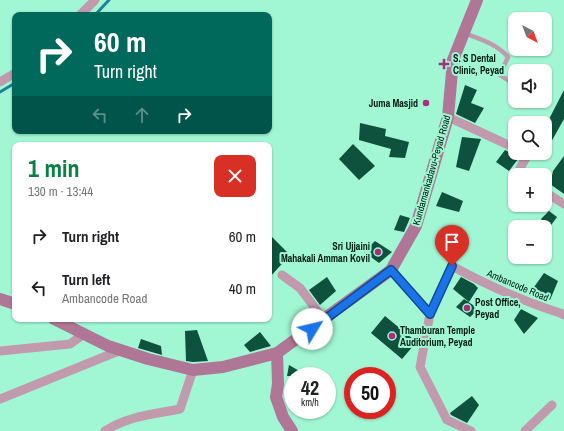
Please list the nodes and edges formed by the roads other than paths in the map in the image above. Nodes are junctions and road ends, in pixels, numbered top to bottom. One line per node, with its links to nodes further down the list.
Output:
1 (95, 0): 3 (street)
2 (477, 0): 4 (main road, Kundamankadavu-Peyad Road)
3 (83, 12)
4 (464, 33): 6 (lane); 8 (main road, Kundamankadavu-Peyad Road)
5 (12, 76): 7 (street)
6 (508, 81)
7 (0, 82)
8 (448, 117): 9 (street); 12 (main road, Kundamankadavu-Peyad Road)
9 (508, 145)
10 (552, 196): 11 (street)
11 (564, 204)
12 (391, 270): 16 (street); 18 (main road, Kundamankadavu-Peyad Road)
13 (282, 275): 18 (street)
14 (0, 299): 15 (main road)
15 (12, 303)
16 (430, 314): 17 (street, Ambancode Road); 29 (street)
17 (562, 314)
18 (324, 320): 23 (main road, Kundamankadavu-Peyad Road)
19 (60, 322): 20 (main road)
20 (84, 334): 21 (main road); 22 (street)
21 (121, 350): 24 (main road); 25 (street)
22 (0, 351)
23 (277, 353): 24 (main road); 28 (main road)
24 (192, 370): 27 (street)
25 (0, 399)
26 (552, 405): 30 (street)
27 (105, 431)
28 (292, 431)
29 (471, 431)
30 (526, 431)

